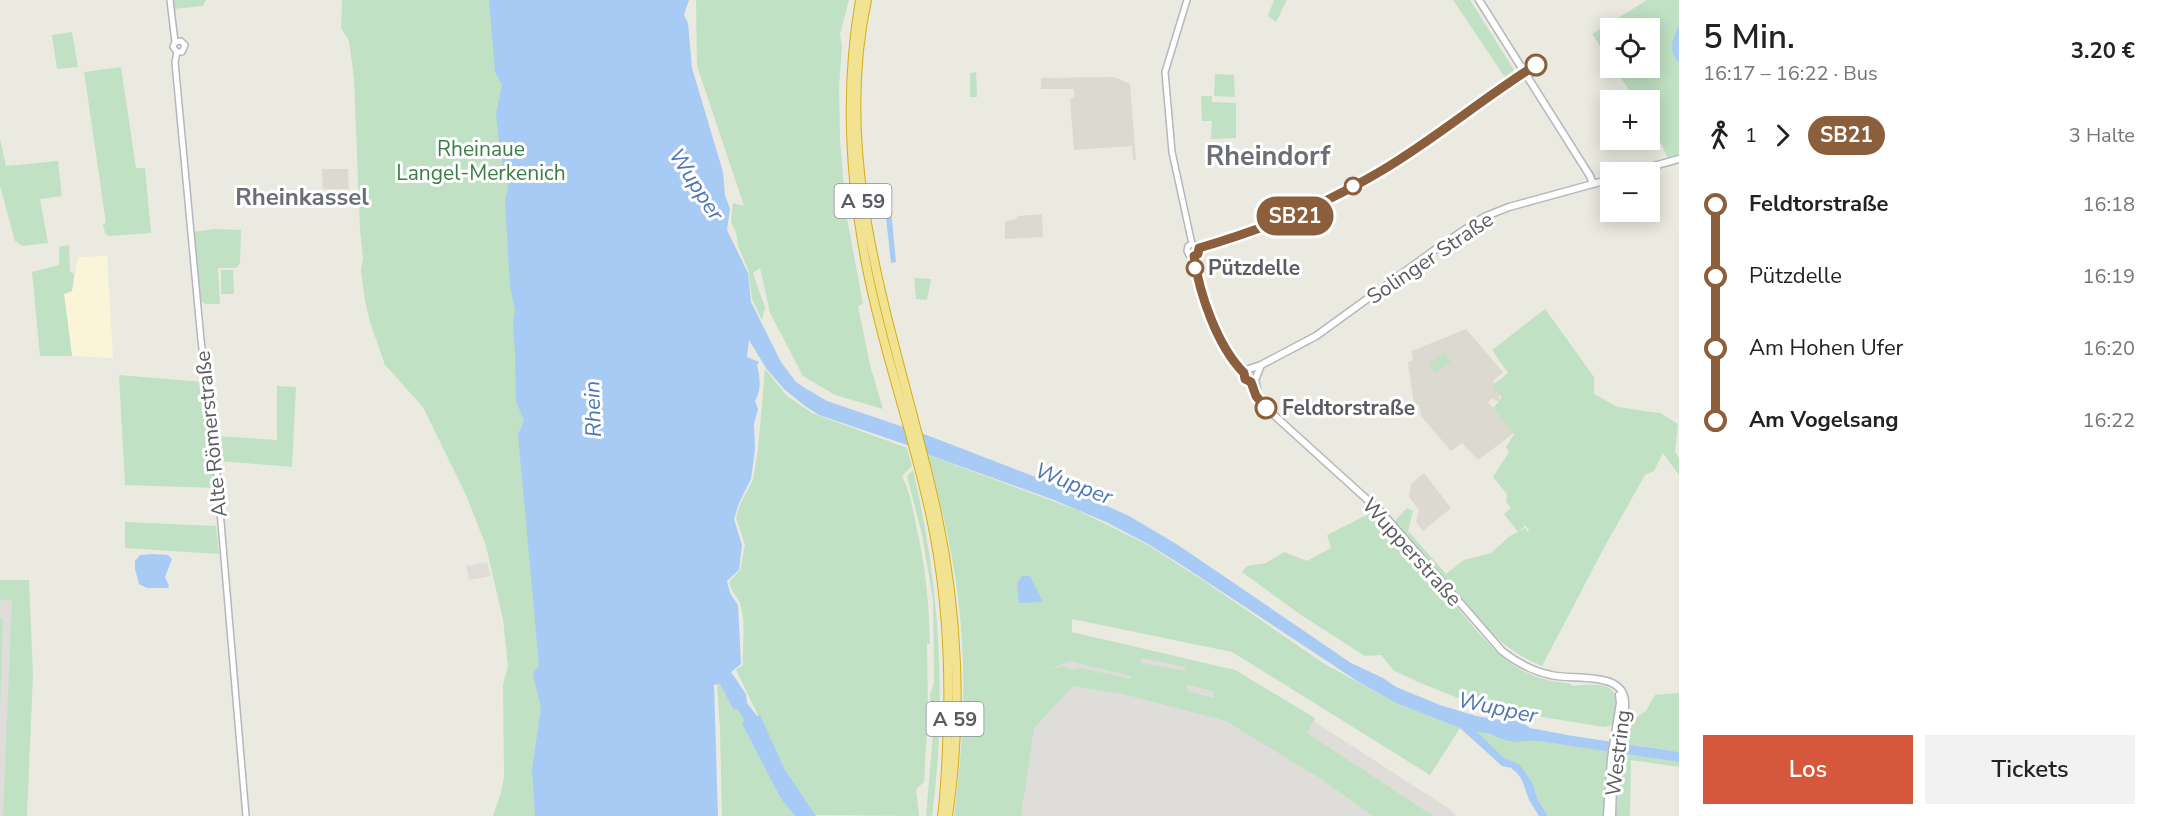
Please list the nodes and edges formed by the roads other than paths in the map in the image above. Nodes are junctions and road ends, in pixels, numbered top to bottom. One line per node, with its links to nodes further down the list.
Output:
1 (170, 0): 6 (street, Alte Römerstraße)
2 (860, 0): 13 (highway, A 59)
3 (867, 0): 13 (highway, A 59)
4 (1187, 0): 12 (street, Wupperstraße)
5 (1479, 0): 11 (main road)
6 (175, 42): 7 (street, Alte Römerstraße); 7 (street, Alte Römerstraße)
7 (177, 52): 17 (street, Alte Römerstraße)
8 (1679, 159): 9 (main road)
9 (1660, 164)
10 (1600, 182): 11 (main road, Solinger Straße)
11 (1593, 184): 12 (main road, Solinger Straße)
12 (1251, 375): 15 (main road, Wupperstraße)
13 (903, 396): 14 (highway, A 59)
14 (928, 489): 18 (highway, A 59); 19 (highway, A 59)
15 (1497, 647): 16 (main road, Westring)
16 (1613, 760): 20 (main road); 21 (main road, Westring)
17 (246, 816)
18 (940, 816)
19 (948, 816)
20 (1607, 816)
21 (1612, 816)

